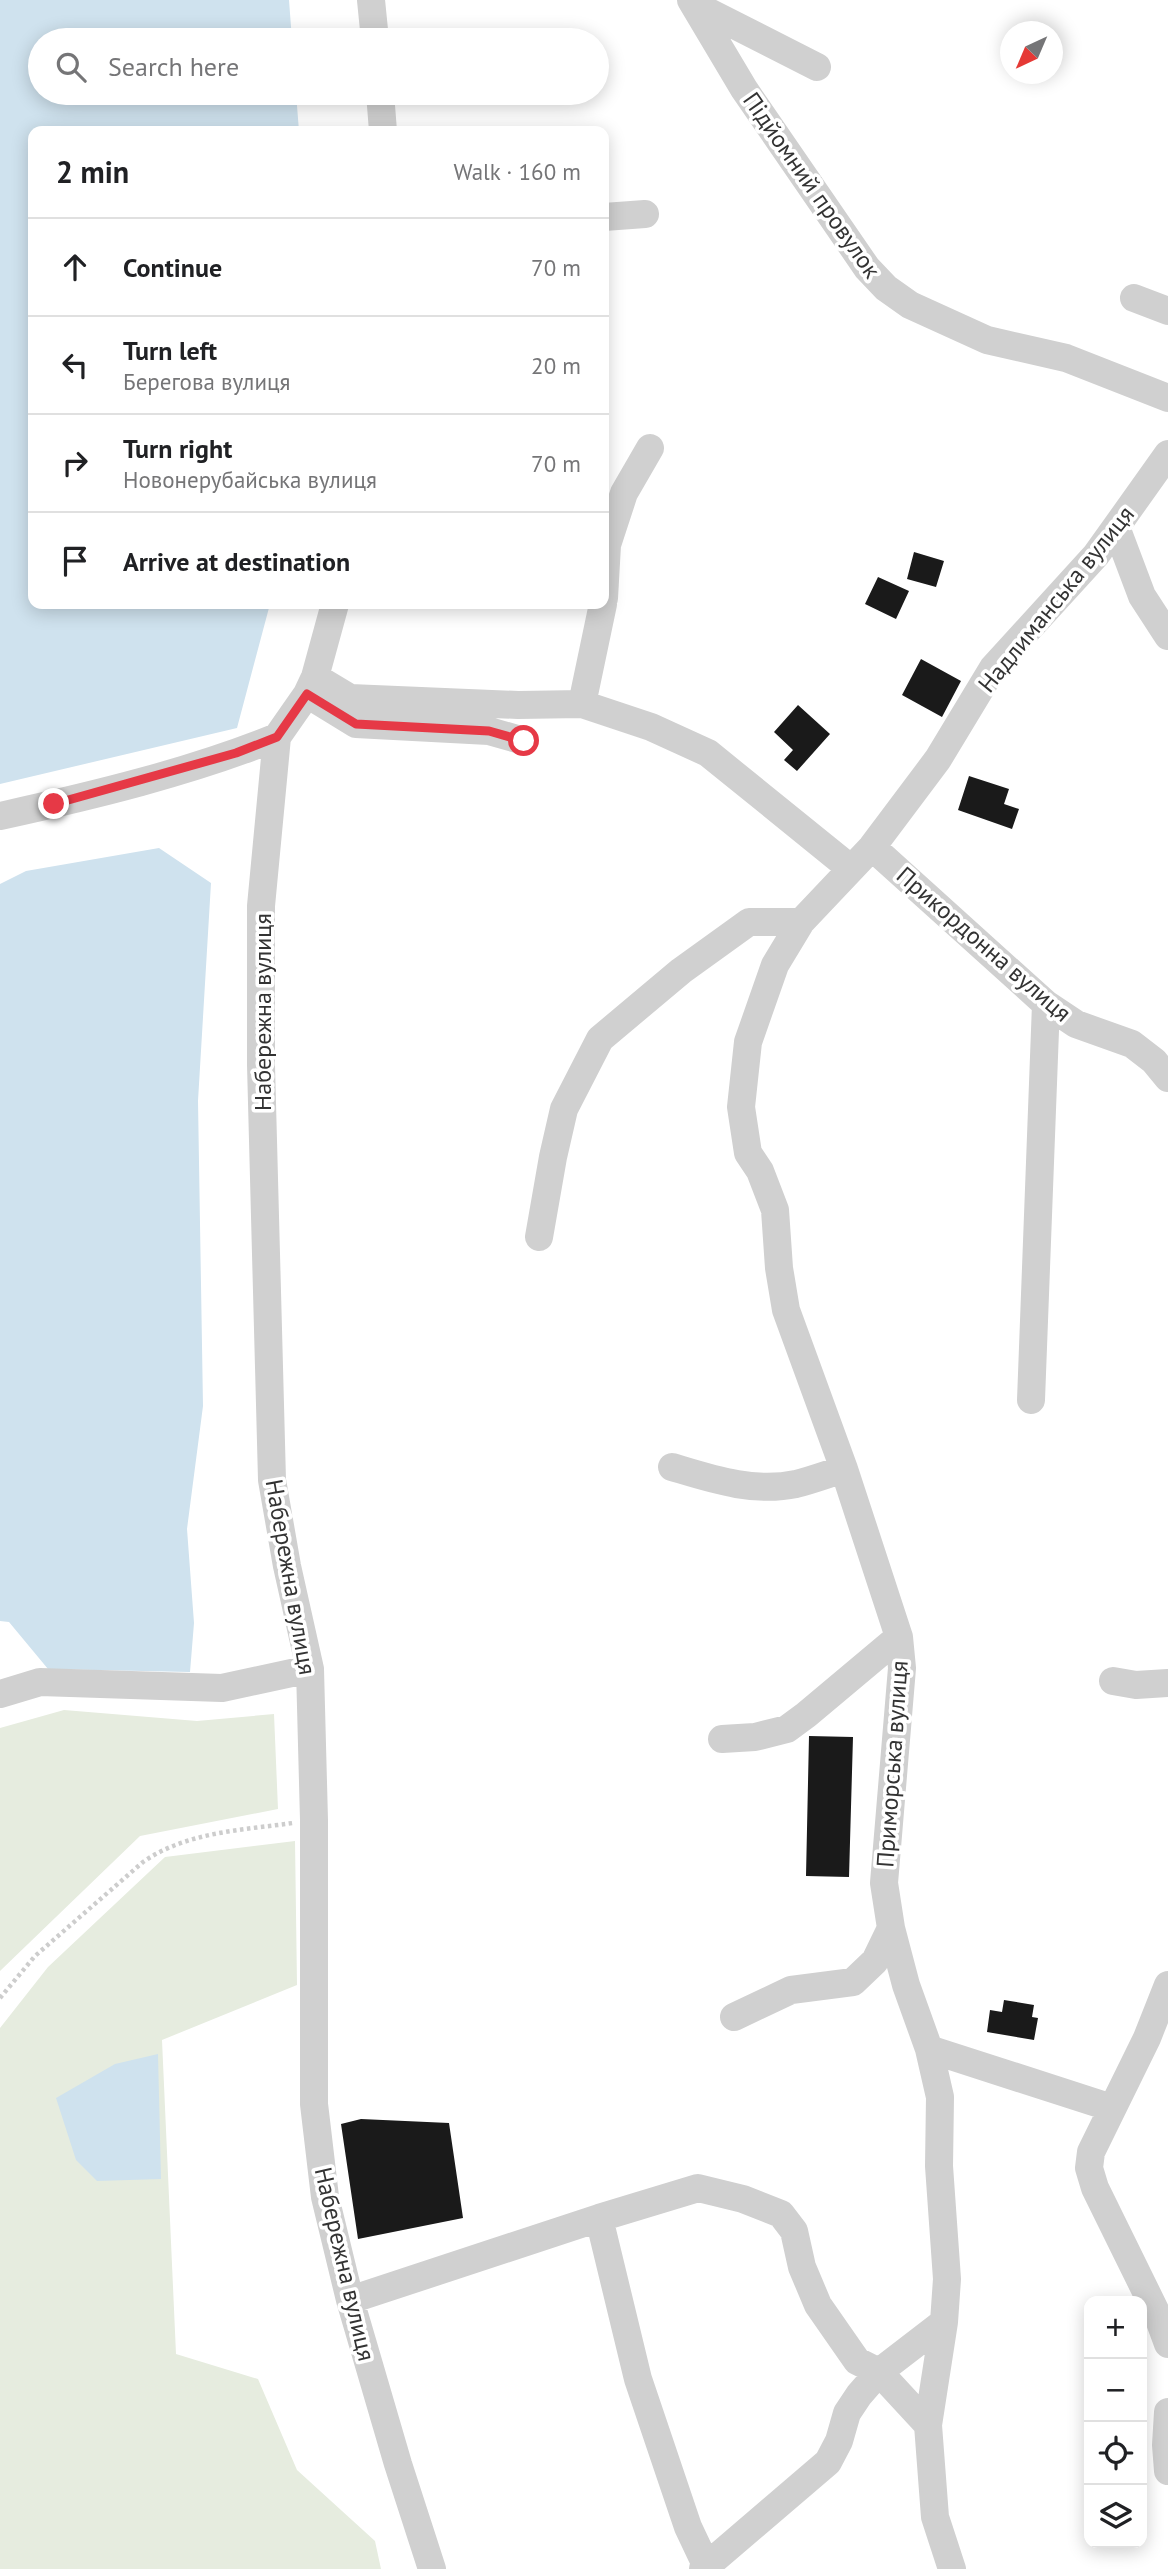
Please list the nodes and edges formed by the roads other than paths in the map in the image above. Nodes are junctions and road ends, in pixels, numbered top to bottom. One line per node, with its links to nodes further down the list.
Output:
1 (371, 0): 3 (street)
2 (693, 3): 4 (street); 11 (street, Підйомний провулок)
3 (374, 28)
4 (817, 68)
5 (381, 105): 6 (street)
6 (383, 126)
7 (645, 214): 8 (street)
8 (609, 216)
9 (1134, 298): 10 (street)
10 (1168, 311)
11 (1168, 398)
12 (650, 448): 15 (street)
13 (1168, 454): 14 (street, Надлиманська вулиця)
14 (1116, 527): 18 (street); 24 (street, Надлиманська вулиця)
15 (609, 538)
16 (334, 609): 19 (street)
17 (602, 609): 20 (street)
18 (1168, 636)
19 (311, 686): 20 (street); 21 (street); 22 (street)
20 (582, 704): 25 (street)
21 (277, 737): 23 (street); 34 (street, Набережна вулиця)
22 (524, 741)
23 (0, 816)
24 (872, 847): 25 (street, Приморська вулиця); 27 (street, Прикордонна вулиця)
25 (850, 868): 26 (street, Приморська вулиця)
26 (802, 922): 29 (street); 32 (street, Приморська вулиця)
27 (1046, 1004): 28 (street, Прикордонна вулиця); 30 (street)
28 (1168, 1078)
29 (539, 1237)
30 (1031, 1400)
31 (672, 1467): 32 (street)
32 (844, 1469): 33 (street, Приморська вулиця)
33 (899, 1637): 38 (street); 39 (street, Приморська вулиця)
34 (310, 1669): 37 (street); 45 (street, Набережна вулиця)
35 (1113, 1681): 36 (street)
36 (1168, 1683)
37 (0, 1694)
38 (722, 1739)
39 (891, 1928): 41 (street); 42 (street, Приморська вулиця)
40 (1168, 1985): 43 (street)
41 (734, 2017)
42 (929, 2049): 43 (street); 46 (street, Приморська вулиця)
43 (1112, 2108): 47 (street)
44 (599, 2218): 45 (street); 48 (street); 52 (street)
45 (350, 2300): 53 (street, Набережна вулиця)
46 (944, 2322): 48 (street); 50 (street, Приморська вулиця)
47 (1168, 2344)
48 (879, 2372): 50 (street); 52 (street)
49 (1168, 2412): 51 (street)
50 (928, 2425): 54 (street, Приморська вулиця)
51 (1168, 2471)
52 (704, 2567)
53 (432, 2569)
54 (953, 2569)

